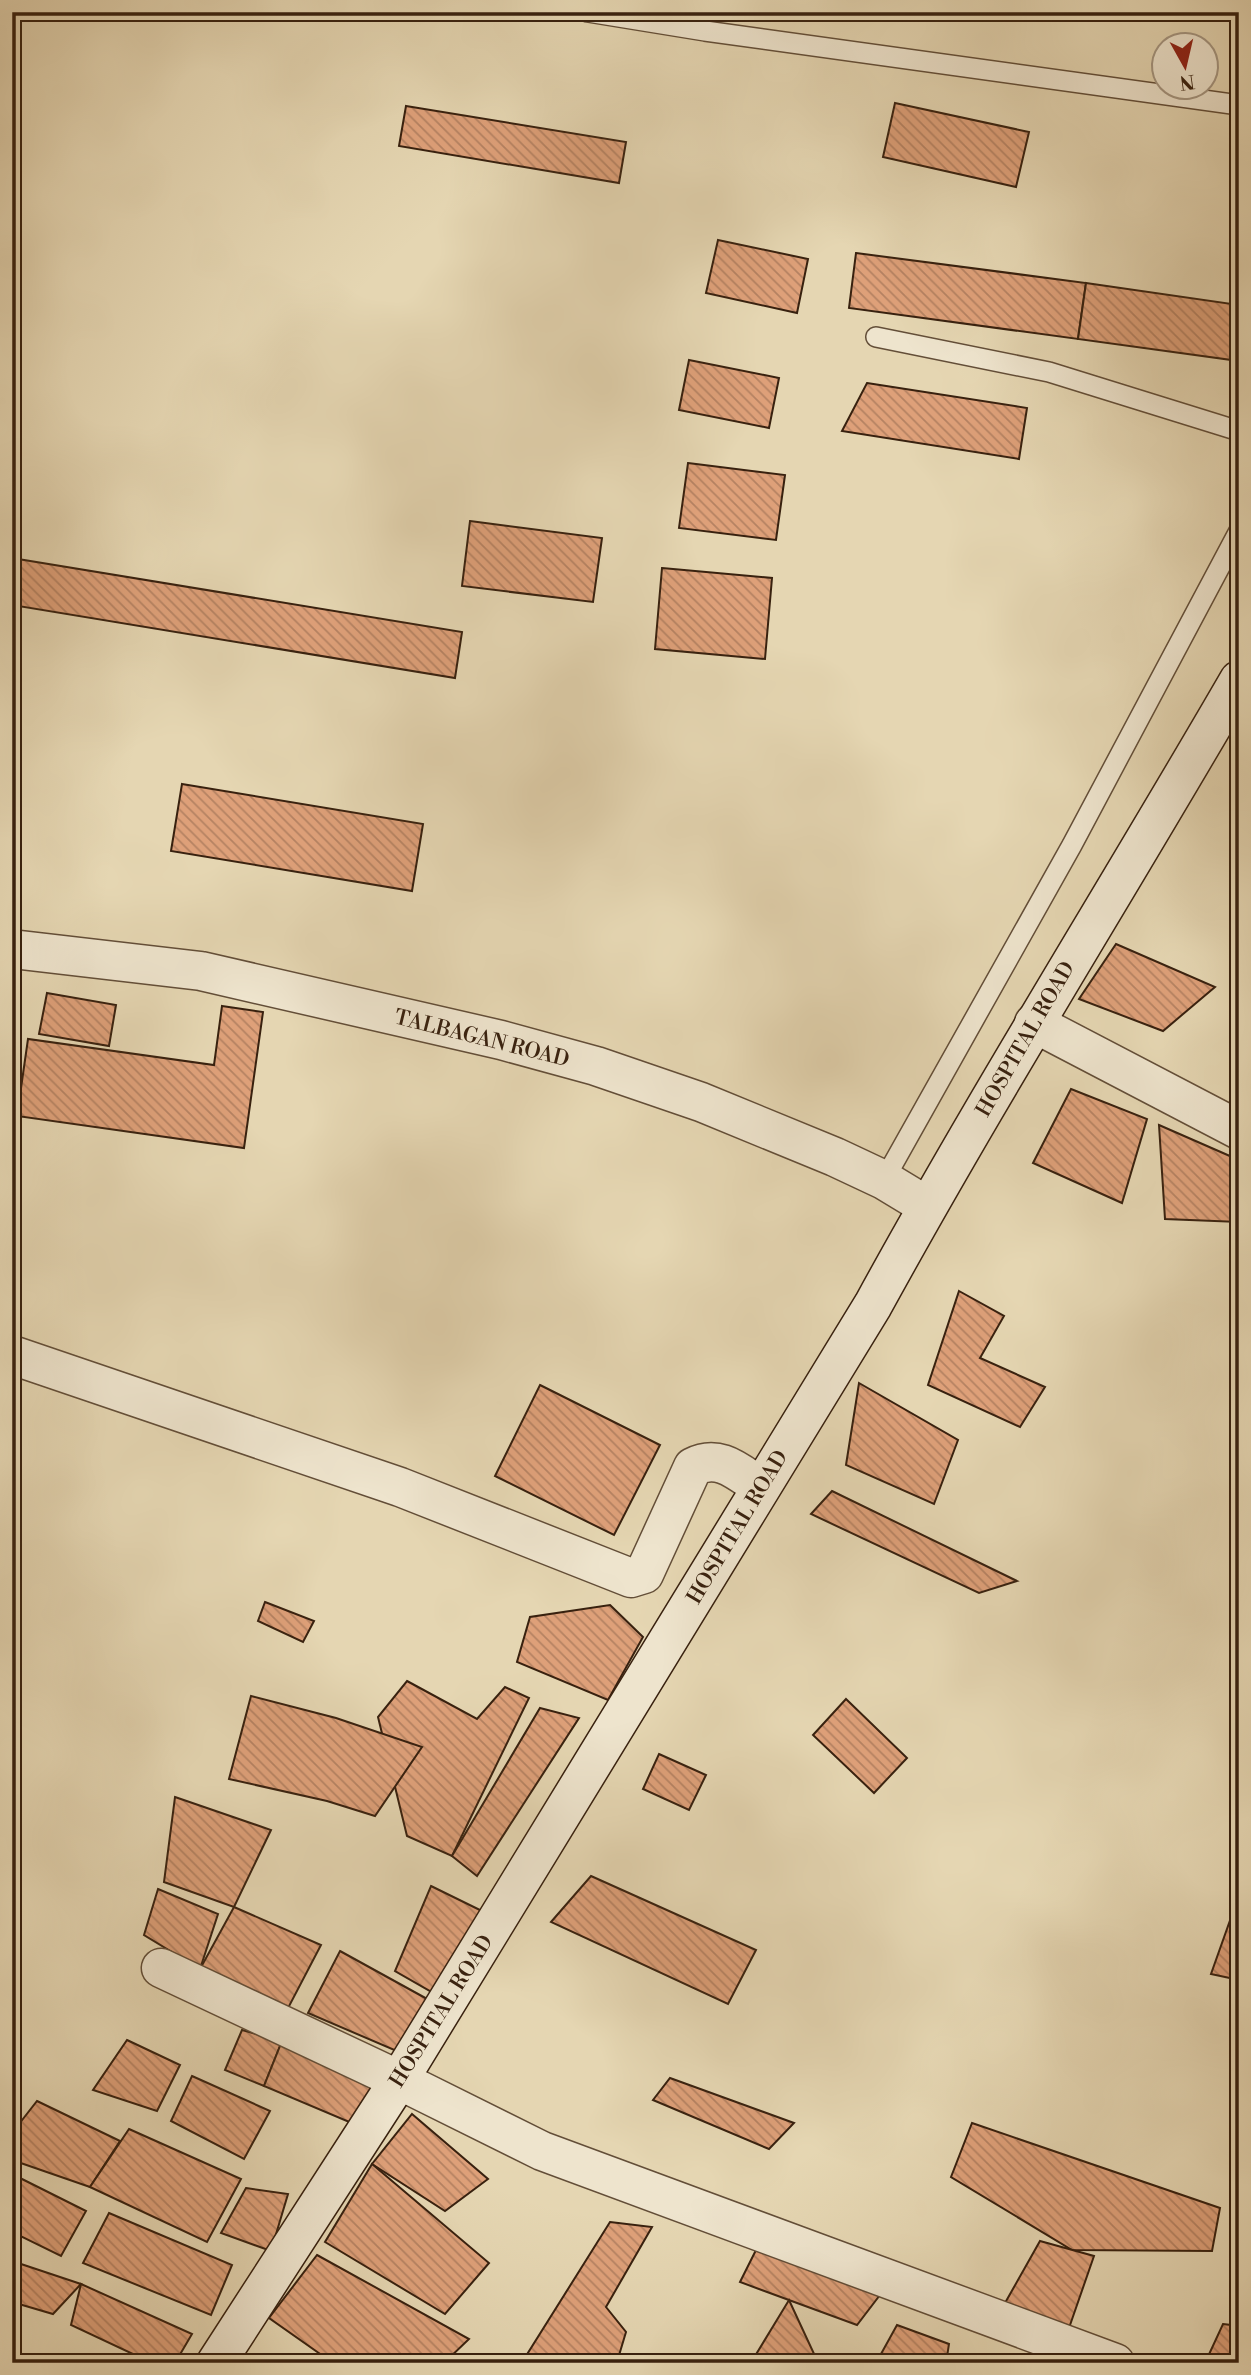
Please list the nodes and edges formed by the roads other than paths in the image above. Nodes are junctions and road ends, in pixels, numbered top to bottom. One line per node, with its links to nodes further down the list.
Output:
1 (588, 12): 2 (lane)
2 (1239, 105)
3 (876, 337): 4 (lane)
4 (1239, 430)
5 (1239, 531): 10 (lane)
6 (1239, 680): 8 (street, HOSPITAL ROAD)
7 (12, 949): 10 (street, TALBAGAN ROAD)
8 (1034, 1023): 9 (street); 11 (street, HOSPITAL ROAD)
9 (1239, 1130)
10 (884, 1180): 11 (street, TALBAGAN ROAD)
11 (927, 1206): 13 (street, HOSPITAL ROAD)
12 (12, 1355): 13 (street)
13 (761, 1487): 15 (street, HOSPITAL ROAD)
14 (161, 1968): 15 (street)
15 (399, 2080): 16 (street, HOSPITAL ROAD); 17 (street)
16 (216, 2363)
17 (1115, 2363)

